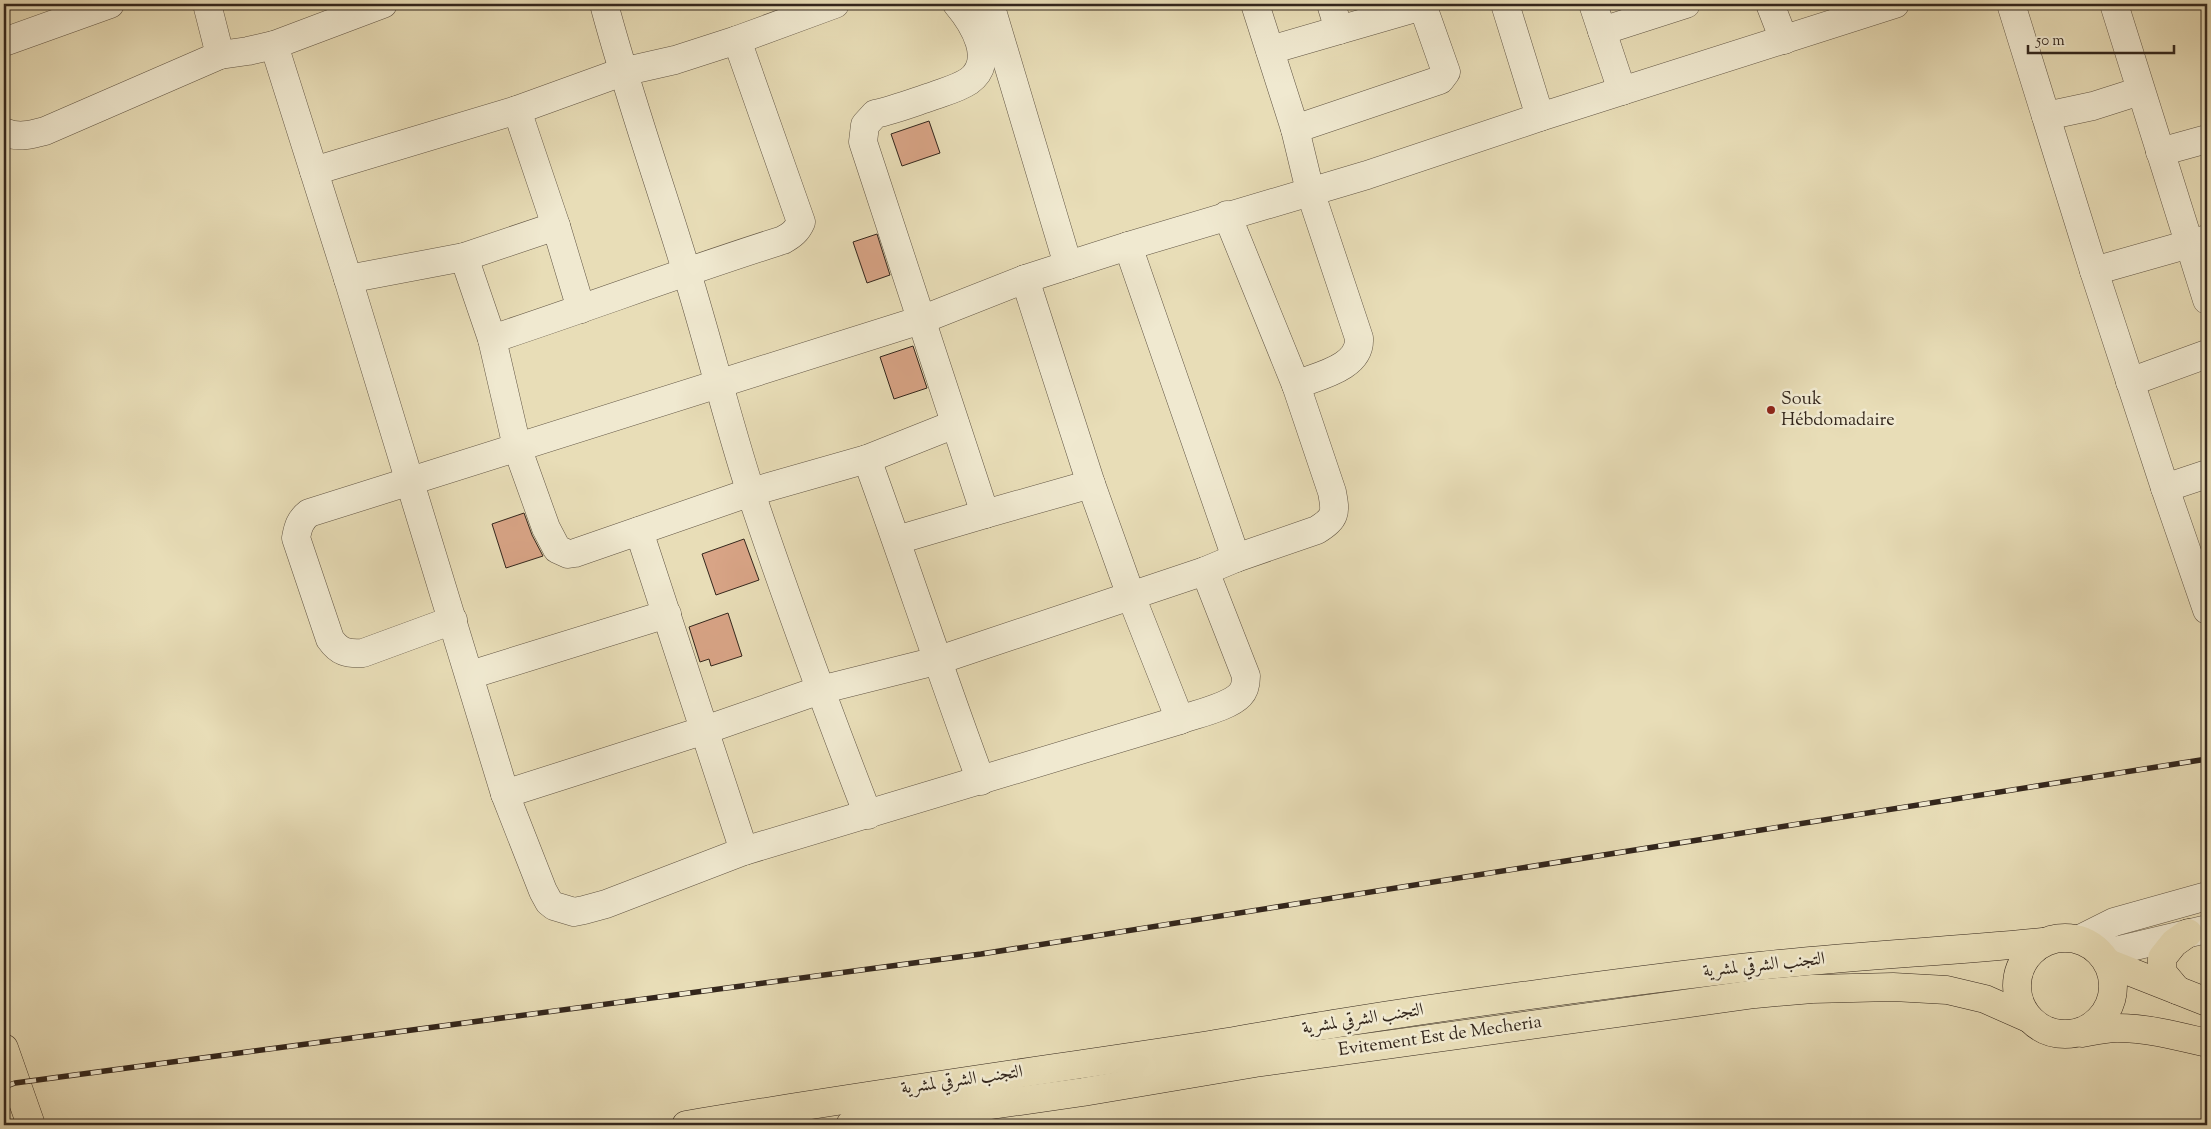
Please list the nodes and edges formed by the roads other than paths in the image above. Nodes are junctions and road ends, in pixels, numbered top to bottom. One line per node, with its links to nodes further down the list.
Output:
1 (110, 4): 22 (street)
2 (207, 4): 25 (street)
3 (382, 4): 23 (street)
4 (604, 4): 26 (street)
5 (835, 4): 20 (street)
6 (957, 4): 50 (street)
7 (990, 4): 43 (street)
8 (1255, 4): 24 (street)
9 (1331, 4): 18 (street)
10 (1505, 4): 31 (street)
11 (1593, 4): 19 (street)
12 (1686, 4): 19 (street)
13 (1770, 4): 21 (street)
14 (1895, 4): 21 (street)
15 (2011, 4): 30 (street)
16 (2114, 4): 28 (street)
17 (1422, 5): 18 (street); 32 (street)
18 (1339, 30): 24 (street)
19 (1602, 31): 27 (street)
20 (737, 40): 26 (street); 45 (street)
21 (1784, 40): 27 (street)
22 (4, 42)
23 (274, 45): 25 (street); 36 (street)
24 (1270, 50): 32 (street)
25 (220, 55): 33 (street)
26 (622, 72): 29 (street); 45 (street)
27 (1622, 91): 31 (street)
28 (2140, 91): 30 (street); 35 (street)
29 (517, 110): 36 (street); 39 (street)
30 (2046, 116): 44 (street)
31 (1540, 117): 37 (street)
32 (1295, 129): 37 (street)
33 (4, 132)
34 (2207, 140): 35 (street)
35 (2160, 152): 40 (street)
36 (314, 171): 46 (street)
37 (1310, 192): 38 (street); 55 (street)
38 (1227, 215): 41 (street); 55 (street)
39 (556, 226): 42 (street); 49 (street)
40 (2198, 241): 44 (street); 48 (street)
41 (1128, 246): 43 (street); 67 (street)
42 (464, 257): 46 (street); 51 (street)
43 (1068, 265): 47 (street)
44 (2094, 270): 53 (street)
45 (686, 271): 49 (street); 54 (street)
46 (348, 279): 60 (street)
47 (1025, 279): 50 (street); 61 (street)
48 (2207, 300)
49 (580, 310): 51 (street)
50 (921, 320): 54 (street); 56 (street)
51 (492, 339): 57 (street)
52 (2207, 354): 53 (street)
53 (2130, 382): 62 (street)
54 (718, 383): 57 (street); 63 (street)
55 (1296, 385): 67 (street)
56 (955, 424): 58 (street); 64 (street)
57 (517, 447): 60 (street); 65 (street)
58 (867, 459): 63 (street); 66 (street)
59 (2207, 474): 62 (street)
60 (410, 480): 72 (street); 72 (street)
61 (1091, 484): 64 (street); 69 (street)
62 (2165, 488): 70 (street)
63 (751, 492): 65 (street); 75 (street)
64 (984, 514): 66 (street)
65 (639, 531): 71 (street)
66 (897, 540): 73 (street)
67 (1236, 558): 68 (street)
68 (1205, 571): 69 (street); 76 (street)
69 (1131, 596): 73 (street); 76 (street)
70 (2206, 599)
71 (667, 614): 74 (street); 77 (street)
72 (453, 620): 74 (street)
73 (936, 661): 75 (street); 78 (street)
74 (470, 675): 79 (street)
75 (820, 690): 77 (street); 80 (street)
76 (1180, 720): 78 (street)
77 (705, 730): 79 (street); 81 (street)
78 (981, 781): 80 (street)
79 (505, 794): 81 (street)
80 (868, 815): 81 (street)
81 (744, 851)
82 (2207, 896): 85 (street)
83 (2198, 931): 85 (street); 86 (main road)
84 (2043, 942): 85 (main road); 88 (main road); 93 (main road, التجنب الشرقي لمشرية)
85 (2096, 952): 86 (main road); 89 (main road)
86 (2177, 990): 87 (main road)
87 (2207, 1002)
88 (2028, 1018): 89 (main road); 94 (main road, Evitement Est de Mecheria)
89 (2075, 1034): 90 (main road)
90 (2207, 1043)
91 (4, 1048): 92 (main road)
92 (31, 1125)
93 (686, 1125)
94 (850, 1125)

